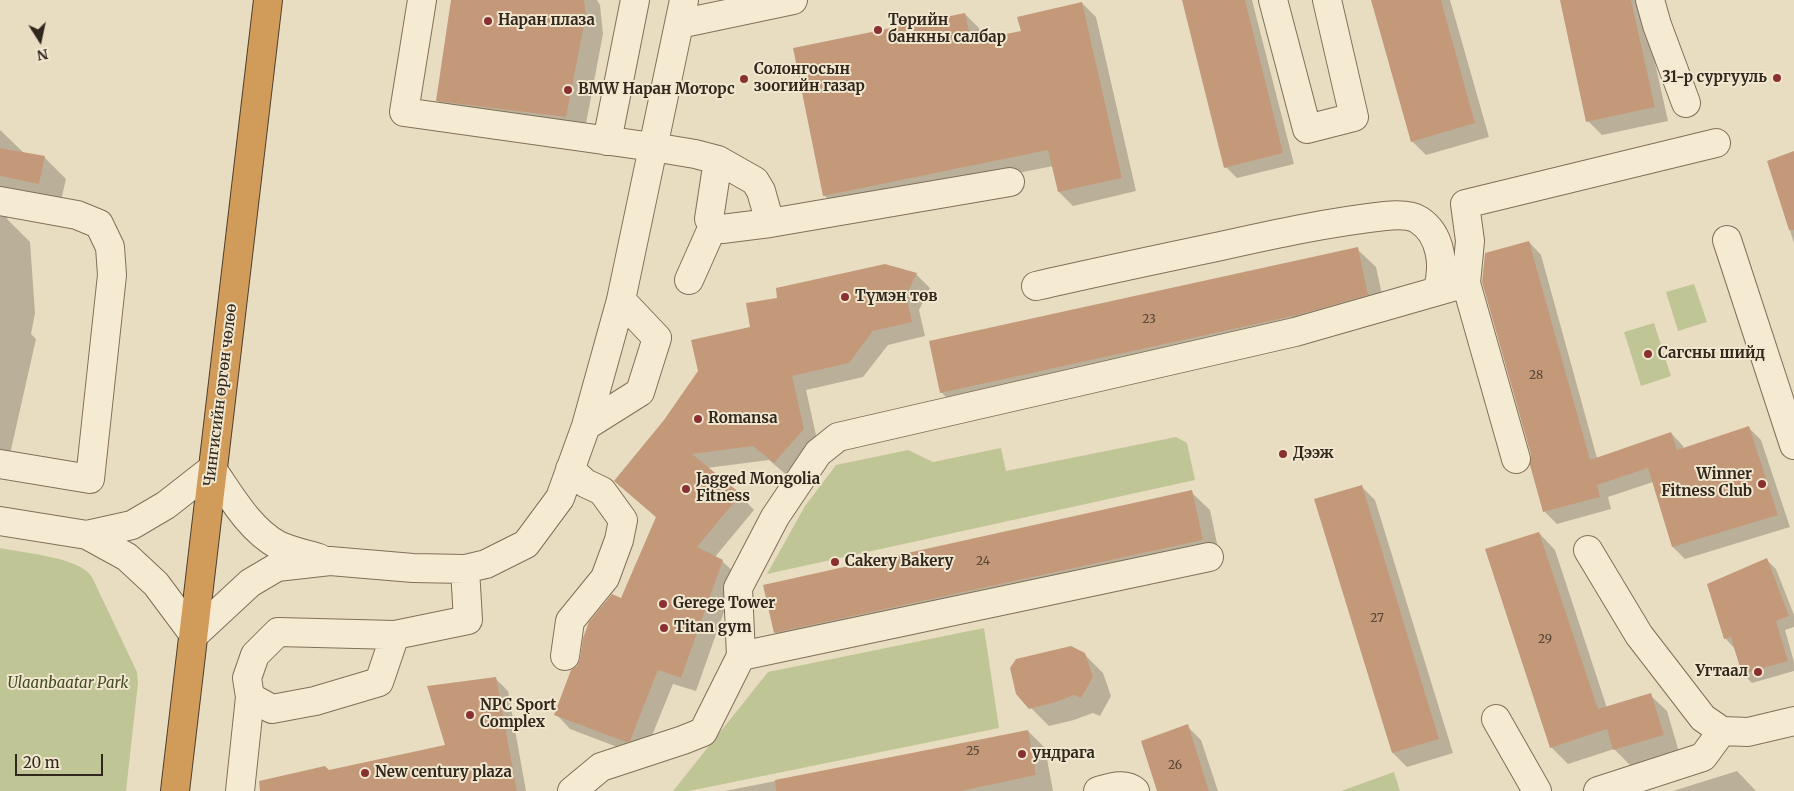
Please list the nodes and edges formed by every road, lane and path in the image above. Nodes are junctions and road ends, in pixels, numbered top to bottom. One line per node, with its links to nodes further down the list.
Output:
1 (268, 0): 29 (highway, Чингисийн өргөн чөлөө)
2 (422, 0): 11 (street)
3 (635, 0): 11 (street)
4 (793, 0): 8 (street)
5 (1273, 0): 6 (street)
6 (1327, 0)
7 (1650, 0): 10 (street)
8 (742, 6): 9 (street)
9 (682, 12): 13 (street)
10 (1686, 103)
11 (607, 141): 13 (street)
12 (1716, 143): 21 (street)
13 (652, 147): 14 (street); 24 (street)
14 (718, 160): 17 (street); 18 (street)
15 (1010, 182): 17 (street)
16 (0, 201): 28 (street)
17 (770, 223): 18 (street)
18 (713, 226): 20 (street)
19 (1727, 240): 26 (street)
20 (689, 280)
21 (1466, 283): 23 (street); 27 (street)
22 (1036, 286): 23 (street)
23 (1437, 291): 40 (street)
24 (620, 300): 25 (street); 25 (street)
25 (586, 426): 30 (street)
26 (1794, 445)
27 (1516, 459)
28 (0, 464)
29 (212, 469): 32 (street); 35 (street); 38 (highway, Чингисийн өргөн чөлөө)
30 (570, 469): 36 (street); 39 (street)
31 (0, 521): 32 (street)
32 (86, 536): 38 (street)
33 (1588, 550): 44 (street)
34 (1209, 557): 40 (street)
35 (330, 562): 36 (street); 38 (street)
36 (465, 569): 37 (street)
37 (395, 635): 41 (street); 41 (street)
38 (194, 636): 45 (highway, Чингисийн өргөн чөлөө)
39 (565, 656)
40 (741, 656): 47 (street)
41 (250, 697): 46 (street)
42 (1496, 718): 50 (street)
43 (1794, 722): 44 (street)
44 (1722, 731): 51 (street)
45 (175, 791)
46 (240, 791)
47 (572, 791)
48 (1098, 791): 49 (street)
49 (1135, 791)
50 (1537, 791)
51 (1598, 791)

